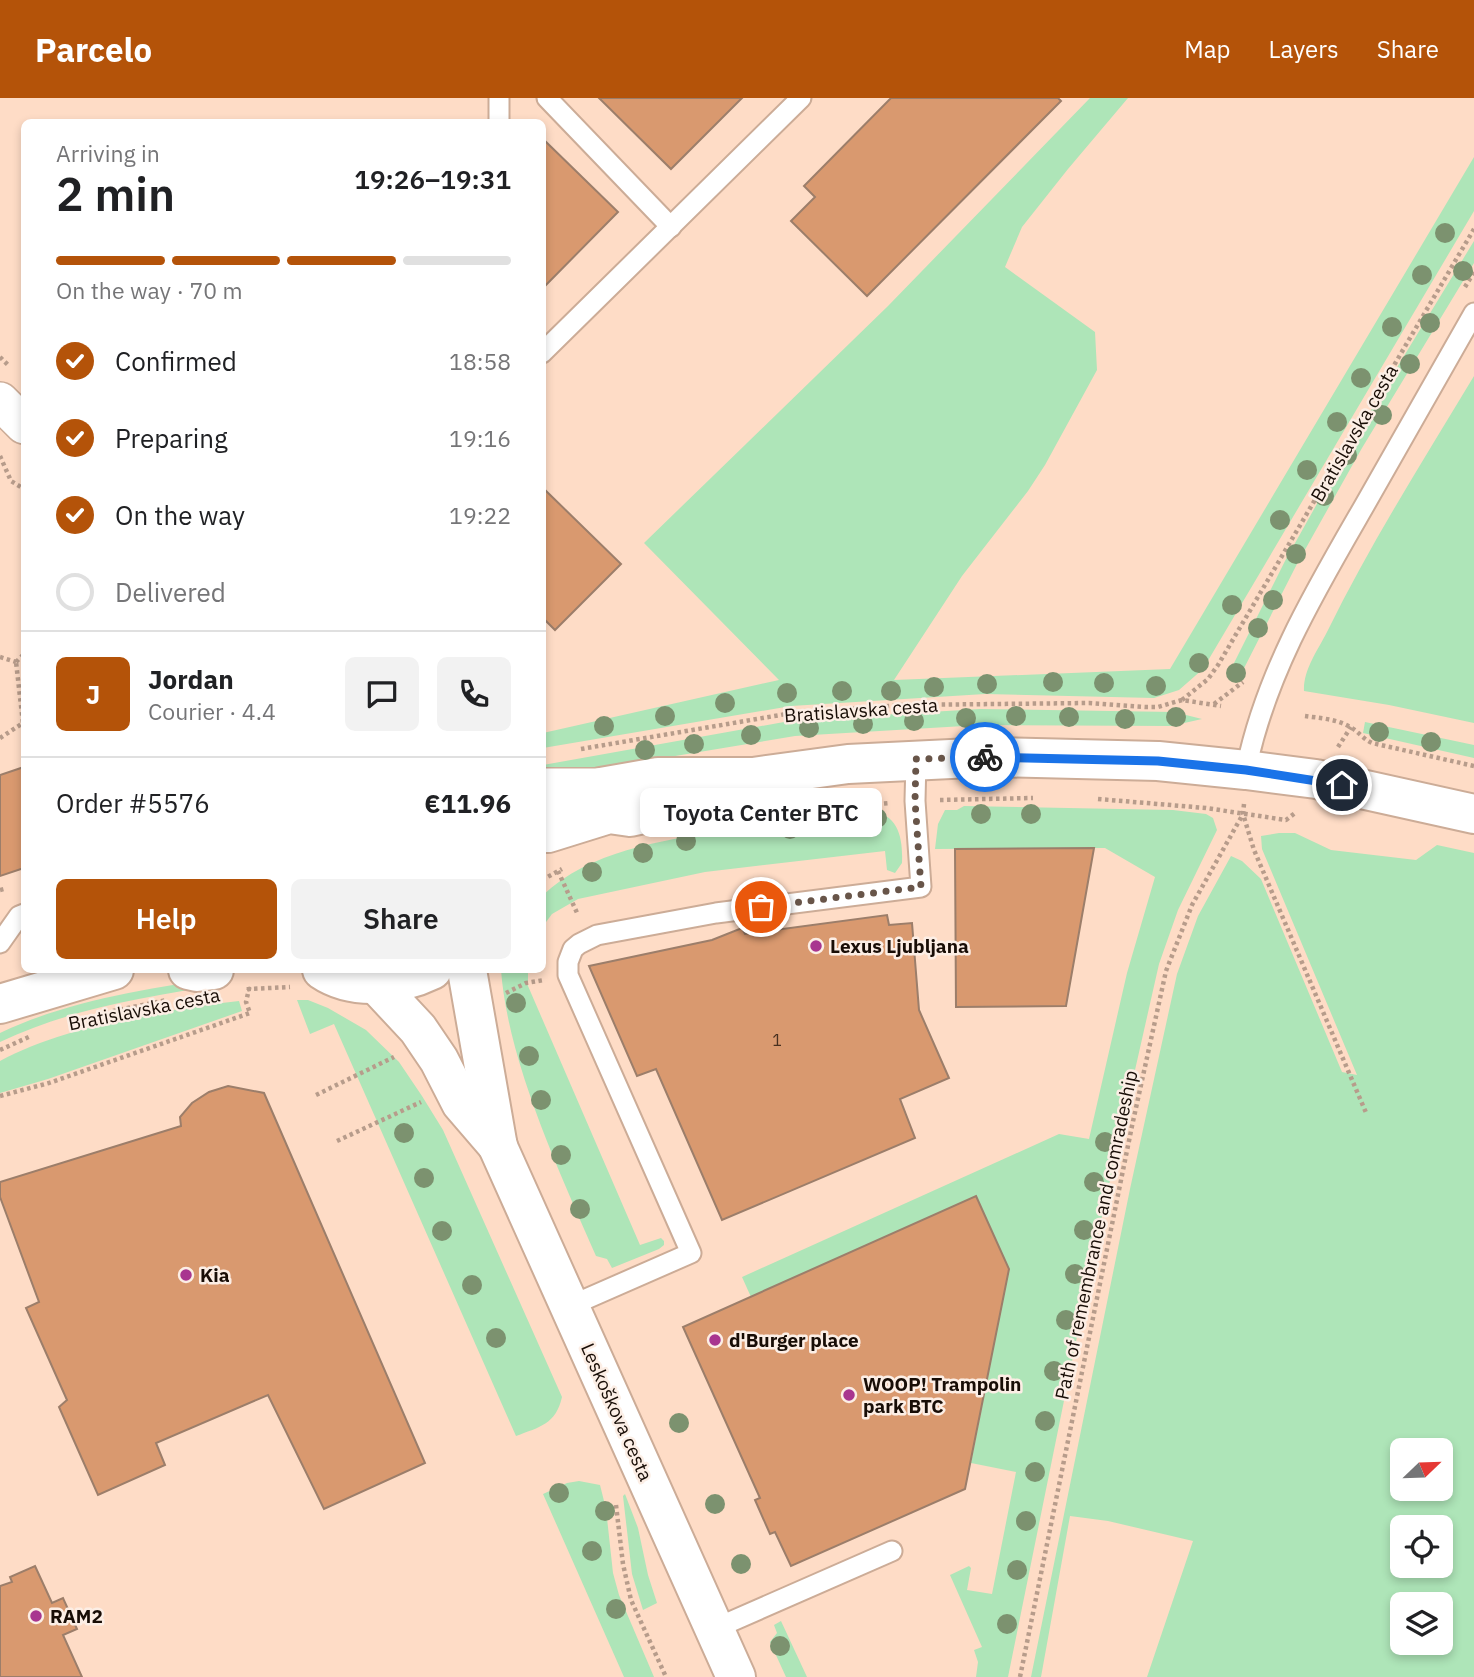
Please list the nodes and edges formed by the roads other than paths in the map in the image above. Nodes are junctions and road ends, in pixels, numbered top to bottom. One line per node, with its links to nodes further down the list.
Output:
1 (499, 98): 4 (lane)
2 (547, 98): 5 (lane)
3 (802, 98): 5 (lane)
4 (499, 119)
5 (671, 227): 7 (lane)
6 (1474, 313): 11 (lane)
7 (546, 349)
8 (0, 401): 9 (street)
9 (21, 422)
10 (916, 759): 11 (street); 12 (street); 35 (lane)
11 (1246, 770): 16 (street)
12 (753, 777): 14 (street); 17 (street)
13 (546, 787): 14 (street)
14 (601, 787): 15 (street)
15 (546, 809)
16 (1474, 814)
17 (630, 817): 18 (street); 19 (street)
18 (546, 834)
19 (550, 864)
20 (21, 915): 21 (lane)
21 (0, 943)
22 (104, 973): 32 (street, Bratislavska cesta)
23 (196, 973): 31 (street, Bratislavska cesta)
24 (200, 973): 29 (street, Bratislavska cesta)
25 (328, 973): 30 (street)
26 (425, 973): 30 (street)
27 (445, 973): 33 (street, Leskoškova cesta)
28 (468, 973): 33 (street, Leskoškova cesta)
29 (225, 980)
30 (376, 984): 34 (street, Leskoškova cesta)
31 (179, 985)
32 (0, 1004)
33 (491, 1107): 34 (street, Leskoškova cesta)
34 (498, 1146): 35 (street, Leskoškova cesta)
35 (570, 1306): 37 (street, Leskoškova cesta)
36 (892, 1551): 37 (lane)
37 (714, 1629): 38 (street, Leskoškova cesta)
38 (736, 1677)

